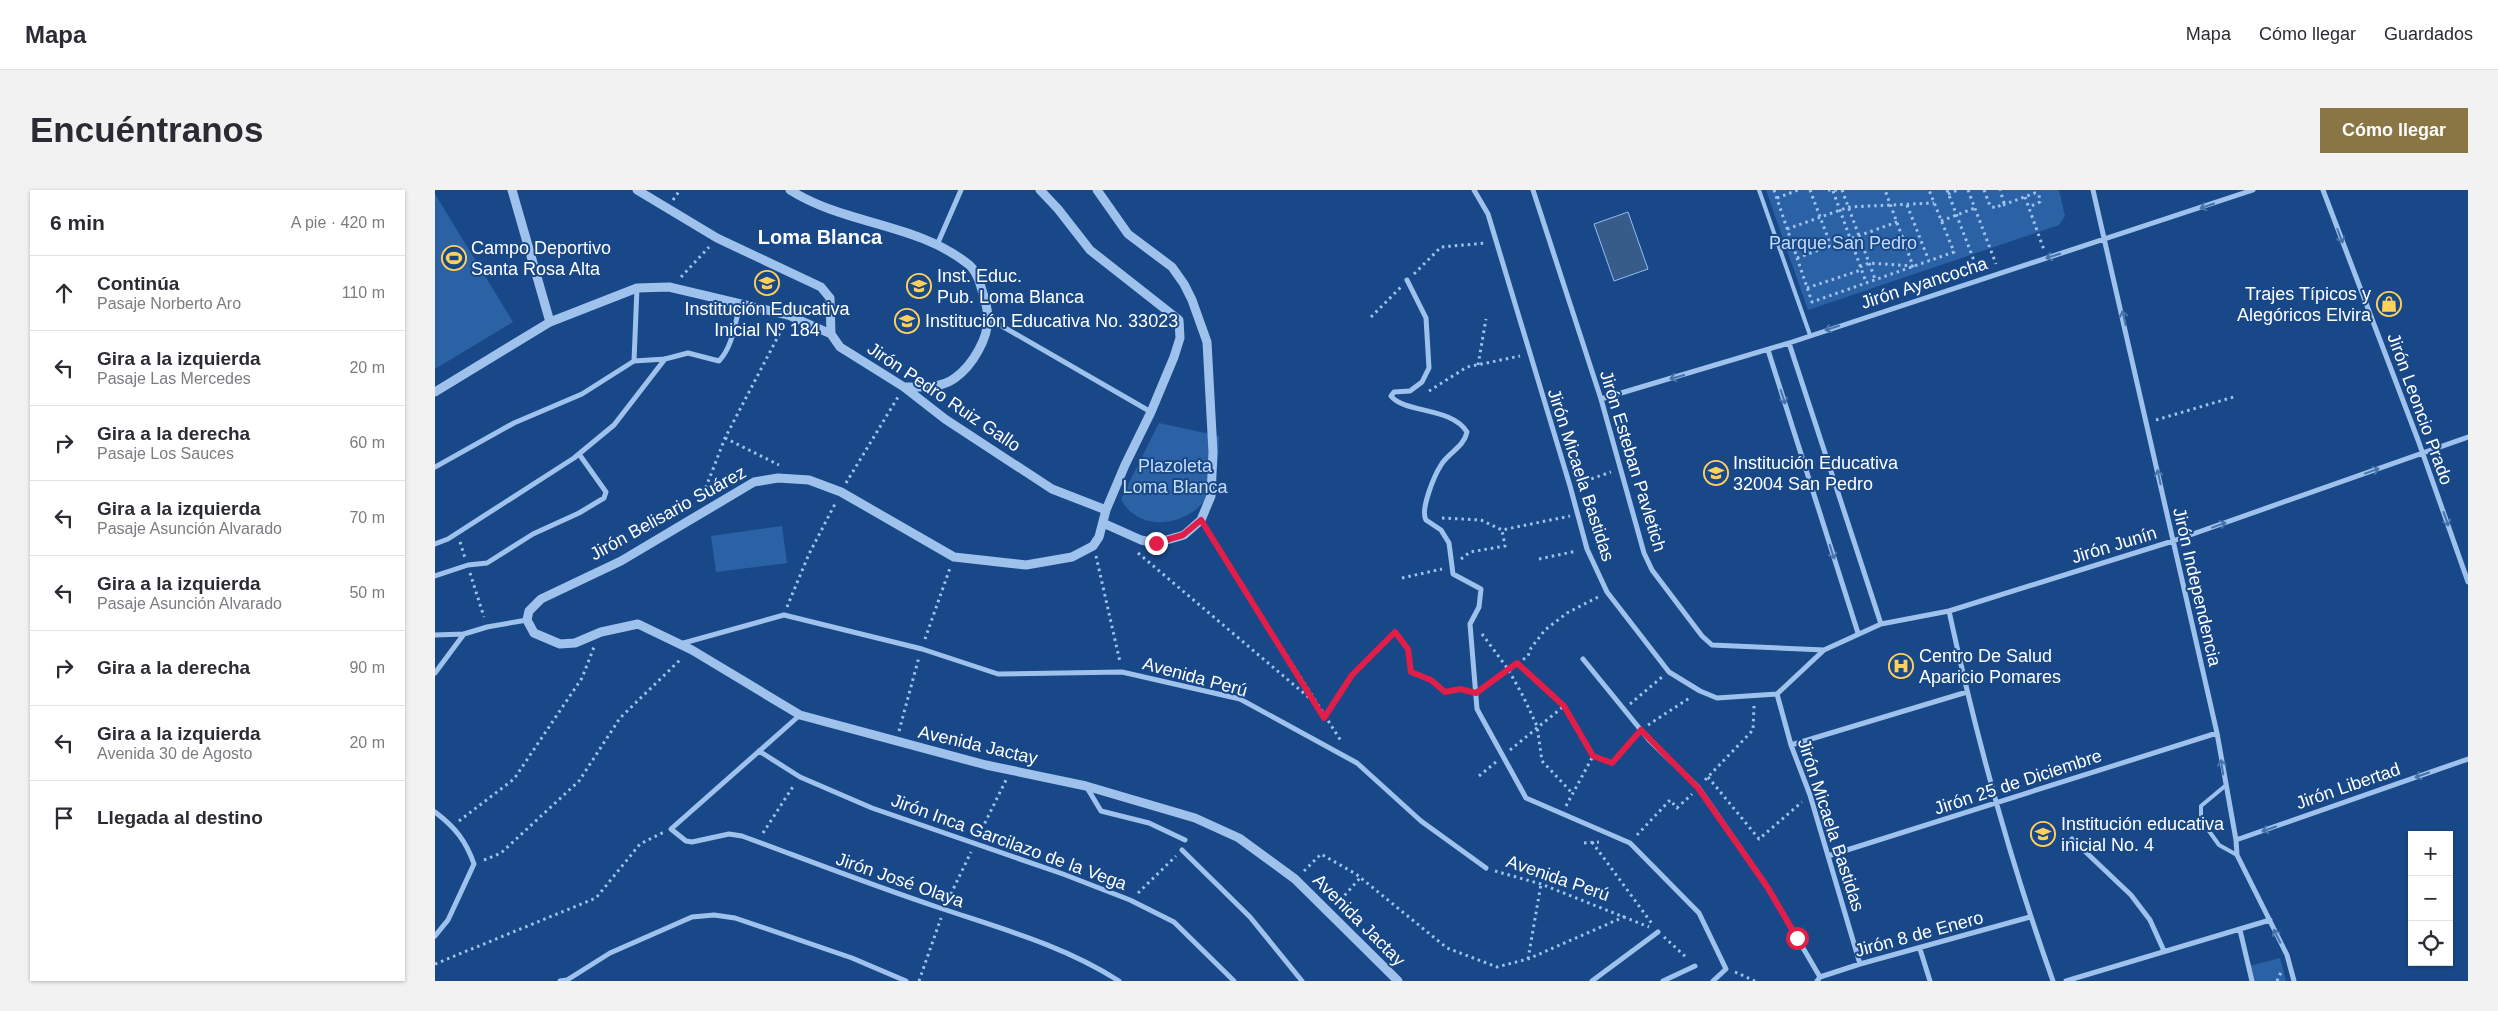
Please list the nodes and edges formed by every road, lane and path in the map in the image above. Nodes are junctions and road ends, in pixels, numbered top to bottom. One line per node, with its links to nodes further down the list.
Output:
1 (512, 190): 68 (street)
2 (637, 190): 43 (street)
3 (790, 190): 47 (street)
4 (961, 190): 47 (street)
5 (1040, 190): 82 (street)
6 (1097, 190): 96 (street)
7 (1474, 190): 46 (street, Jirón Micaela Bastidas)
8 (1533, 190): 81 (street, Jirón Esteban Pavletich)
9 (1759, 190): 70 (lane)
10 (1774, 190): 28 (path)
11 (1798, 190): 28 (path)
12 (1811, 190): 38 (path)
13 (1828, 190): 25 (path)
14 (1838, 190): 25 (path)
15 (1842, 190): 33 (path)
16 (1885, 190): 30 (path)
17 (1929, 190): 29 (path)
18 (1958, 190): 26 (path)
19 (1968, 190): 35 (path)
20 (1984, 190): 32 (path)
21 (2000, 190): 32 (path)
22 (2093, 190): 45 (street, Jirón Independencia)
23 (2253, 190): 45 (street, Jirón Ayancocha, one-way to 45)
24 (2323, 190): 86 (street, Jirón Leoncio Prado, one-way to 86)
25 (1833, 191): 36 (path)
26 (1947, 192): 37 (path)
27 (2025, 197): 32 (path); 34 (path); 34 (path)
28 (1777, 198): 41 (path)
29 (1934, 203): 31 (path); 39 (path)
30 (1890, 205): 31 (path); 33 (path); 40 (path)
31 (1907, 205): 51 (path)
32 (2003, 205)
33 (1849, 207): 36 (path); 42 (path)
34 (2029, 207): 50 (path)
35 (1975, 208): 37 (path); 55 (path)
36 (1840, 210): 38 (path); 44 (path)
37 (1956, 215): 39 (path); 57 (path)
38 (1820, 217): 41 (path); 48 (path)
39 (1941, 221): 51 (path)
40 (1897, 222): 42 (path); 53 (path)
41 (1787, 229): 49 (path)
42 (1859, 236): 44 (path); 52 (path)
43 (717, 238): 60 (path); 69 (street)
44 (1850, 239): 48 (path); 54 (path)
45 (2106, 240): 50 (street, Jirón Ayancocha, one-way to 50); 83 (street, Jirón Independencia, one-way to 45)
46 (1495, 242): 58 (path); 73 (street, Jirón Micaela Bastidas)
47 (937, 244): 66 (street)
48 (1831, 246): 49 (path)
49 (1797, 258): 62 (path)
50 (2047, 258): 55 (street, Jirón Ayancocha)
51 (1929, 260): 53 (path)
52 (1869, 263): 53 (path); 54 (path); 56 (path)
53 (1913, 266): 56 (path)
54 (1861, 268): 59 (path); 62 (path)
55 (2000, 273): 57 (street, Jirón Ayancocha)
56 (1875, 279): 59 (path)
57 (1980, 279): 70 (street, Jirón Ayancocha, one-way to 70)
58 (1407, 280): 65 (path); 95 (street)
59 (1866, 282): 62 (path)
60 (669, 287): 61 (street, Jirón Pedro Ruiz Gallo); 63 (street, Jirón Pedro Ruiz Gallo)
61 (637, 288): 68 (street, Jirón Pedro Ruiz Gallo); 75 (street)
62 (1807, 288)
63 (740, 304): 64 (street, Jirón Pedro Ruiz Gallo); 74 (street)
64 (788, 315): 69 (street, Jirón Pedro Ruiz Gallo); 85 (path)
65 (1371, 317)
66 (988, 318): 77 (street); 82 (street)
67 (1486, 319): 76 (path)
68 (549, 322): 78 (street, Jirón Pedro Ruiz Gallo)
69 (831, 334): 77 (street, Jirón Pedro Ruiz Gallo)
70 (1810, 335): 71 (street, Jirón Ayancocha)
71 (1789, 343): 72 (street, Jirón Ayancocha); 112 (street)
72 (1768, 350): 81 (street, Jirón Ayancocha, one-way to 81); 115 (street, one-way to 115)
73 (1528, 354): 76 (path); 91 (street, Jirón Micaela Bastidas)
74 (665, 359): 75 (street); 87 (street)
75 (634, 362): 88 (street)
76 (1478, 365): 79 (path)
77 (904, 388): 92 (street, Jirón Pedro Ruiz Gallo)
78 (435, 392)
79 (1427, 392)
80 (2237, 396): 83 (path)
81 (1601, 399): 90 (street, Jirón Esteban Pavletich)
82 (1151, 412): 92 (street)
83 (2147, 422): 99 (street, Jirón Independencia, one-way to 83)
84 (2468, 437): 86 (street, Jirón Junín)
85 (725, 438): 89 (path); 93 (path)
86 (2422, 453): 99 (street, Jirón Junín, one-way to 86); 108 (street, Jirón Leoncio Prado, one-way to 108)
87 (579, 454): 98 (street); 106 (street)
88 (435, 467)
89 (784, 467)
90 (1621, 468): 91 (path); 122 (street, Jirón Esteban Pavletich)
91 (1570, 486): 94 (street, Jirón Micaela Bastidas)
92 (1106, 510): 97 (street)
93 (695, 515): 104 (street, Jirón Belisario Suárez); 111 (street, Jirón Belisario Suárez)
94 (1577, 515): 95 (path); 103 (street, Jirón Micaela Bastidas)
95 (1424, 516): 131 (street)
96 (1201, 520): 97 (street); 133 (path)
97 (1103, 523): 101 (street)
98 (457, 532): 100 (street); 106 (path)
99 (2173, 541): 110 (street, Jirón Junín); 140 (street, Jirón Independencia)
100 (435, 544)
101 (1093, 546): 104 (street, Jirón Belisario Suárez); 126 (path)
102 (1133, 548): 133 (path)
103 (1587, 549): 105 (path); 109 (street, Jirón Micaela Bastidas)
104 (954, 558): 120 (path)
105 (1539, 559)
106 (467, 565): 107 (street); 113 (path)
107 (435, 576)
108 (2468, 582)
109 (1607, 592): 124 (path); 127 (street, Jirón Micaela Bastidas)
110 (1949, 611): 112 (street, Jirón Junín); 130 (street)
111 (527, 620): 113 (street); 114 (street, Avenida Jactay)
112 (1881, 624): 115 (street, Jirón Junín)
113 (487, 627): 116 (street)
114 (601, 632): 119 (street, Avenida Jactay); 159 (path)
115 (1858, 633): 122 (street, Jirón Junín)
116 (464, 634): 118 (street); 128 (street)
117 (1482, 634): 125 (path)
118 (435, 635)
119 (680, 644): 120 (street, Avenida Perú); 121 (street, Avenida Jactay)
120 (922, 649): 126 (street, Avenida Perú); 141 (path)
121 (691, 650): 136 (street, Avenida Jactay); 170 (path)
122 (1823, 650): 132 (street)
123 (1583, 659): 135 (street)
124 (1517, 663): 125 (path); 134 (path)
125 (1509, 669): 131 (path); 138 (path)
126 (1122, 672): 147 (street, Avenida Perú)
127 (1669, 672): 129 (street, Jirón Micaela Bastidas); 135 (path)
128 (435, 674)
129 (1700, 691): 132 (street, Jirón Micaela Bastidas); 139 (path)
130 (1967, 692): 142 (street); 155 (street)
131 (1476, 693): 137 (path); 144 (street)
132 (1777, 694): 142 (street, Jirón Micaela Bastidas)
133 (1315, 703): 137 (path)
134 (1564, 706): 138 (path); 145 (path)
135 (1624, 709): 139 (street)
136 (800, 714): 141 (street, Avenida Jactay); 143 (street)
137 (1324, 718): 147 (path)
138 (1537, 726): 144 (path); 153 (path)
139 (1641, 730): 145 (path); 191 (street)
140 (2217, 733): 152 (street, Jirón Independencia, one-way to 140); 155 (street, Jirón 25 de Diciembre)
141 (895, 742): 151 (street, Avenida Jactay)
142 (1791, 745): 154 (street, Jirón Micaela Bastidas)
143 (759, 751): 148 (street, Jirón Inca Garcilazo de la Vega); 160 (street)
144 (1503, 756): 149 (path); 157 (street)
145 (1593, 756): 153 (path)
146 (2468, 759): 164 (street, Jirón Libertad, one-way to 164)
147 (1357, 763): 171 (street, Avenida Perú)
148 (800, 776): 166 (path); 175 (street, Jirón Inca Garcilazo de la Vega)
149 (1479, 776)
150 (1708, 777): 154 (path)
151 (1086, 786): 163 (street); 173 (street, Avenida Jactay)
152 (2225, 786): 158 (lane); 164 (street, Jirón Independencia)
153 (1573, 794): 157 (path)
154 (1810, 795): 169 (street, Jirón Micaela Bastidas)
155 (1998, 803): 169 (street, Jirón 25 de Diciembre); 179 (street)
156 (435, 812): 159 (street)
157 (1561, 813): 190 (street)
158 (2201, 818)
159 (453, 826): 170 (street)
160 (671, 829): 166 (street, Jirón José Olaya); 187 (path)
161 (2209, 830): 168 (lane)
162 (2072, 839): 185 (street)
163 (1185, 840)
164 (2236, 840): 168 (street, Jirón Independencia)
165 (1591, 841): 182 (path)
166 (758, 842): 176 (street, Jirón José Olaya)
167 (1182, 850): 175 (path); 197 (street)
168 (2237, 854): 180 (street, Jirón Independencia)
169 (1828, 856): 188 (street, Jirón Micaela Bastidas)
170 (474, 864): 183 (street)
171 (1486, 868): 174 (path, Avenida Perú)
172 (1361, 878): 173 (path); 177 (path); 186 (path)
173 (1295, 879): 177 (street, Avenida Jactay)
174 (1541, 884): 178 (path, Avenida Perú); 186 (path)
175 (1130, 900): 196 (street, Jirón Inca Garcilazo de la Vega)
176 (944, 909): 194 (path); 195 (street, Jirón José Olaya)
177 (1330, 912): 198 (street, Avenida Jactay)
178 (1626, 916): 182 (path, Avenida Perú); 186 (path)
179 (2030, 917): 184 (street, Jirón 8 de Enero); 204 (street)
180 (2270, 920): 181 (street); 207 (street, Jirón Independencia, one-way to 180)
181 (2240, 930): 185 (street); 206 (street)
182 (1658, 932): 189 (path, Avenida Perú); 199 (street)
183 (435, 936)
184 (1921, 949): 188 (street, Jirón 8 de Enero); 203 (street)
185 (2164, 951): 205 (street)
186 (1528, 959)
187 (435, 964)
188 (1860, 964): 191 (street, Jirón 8 de Enero)
189 (1695, 966): 200 (street)
190 (1726, 969): 201 (street); 202 (path)
191 (1819, 979)
192 (560, 981): 193 (street)
193 (906, 981)
194 (919, 981)
195 (1119, 981)
196 (1234, 981)
197 (1302, 981)
198 (1398, 981)
199 (1592, 981)
200 (1663, 981)
201 (1713, 981)
202 (1755, 981)
203 (1930, 981)
204 (2053, 981)
205 (2066, 981)
206 (2252, 981)
207 (2294, 981)

